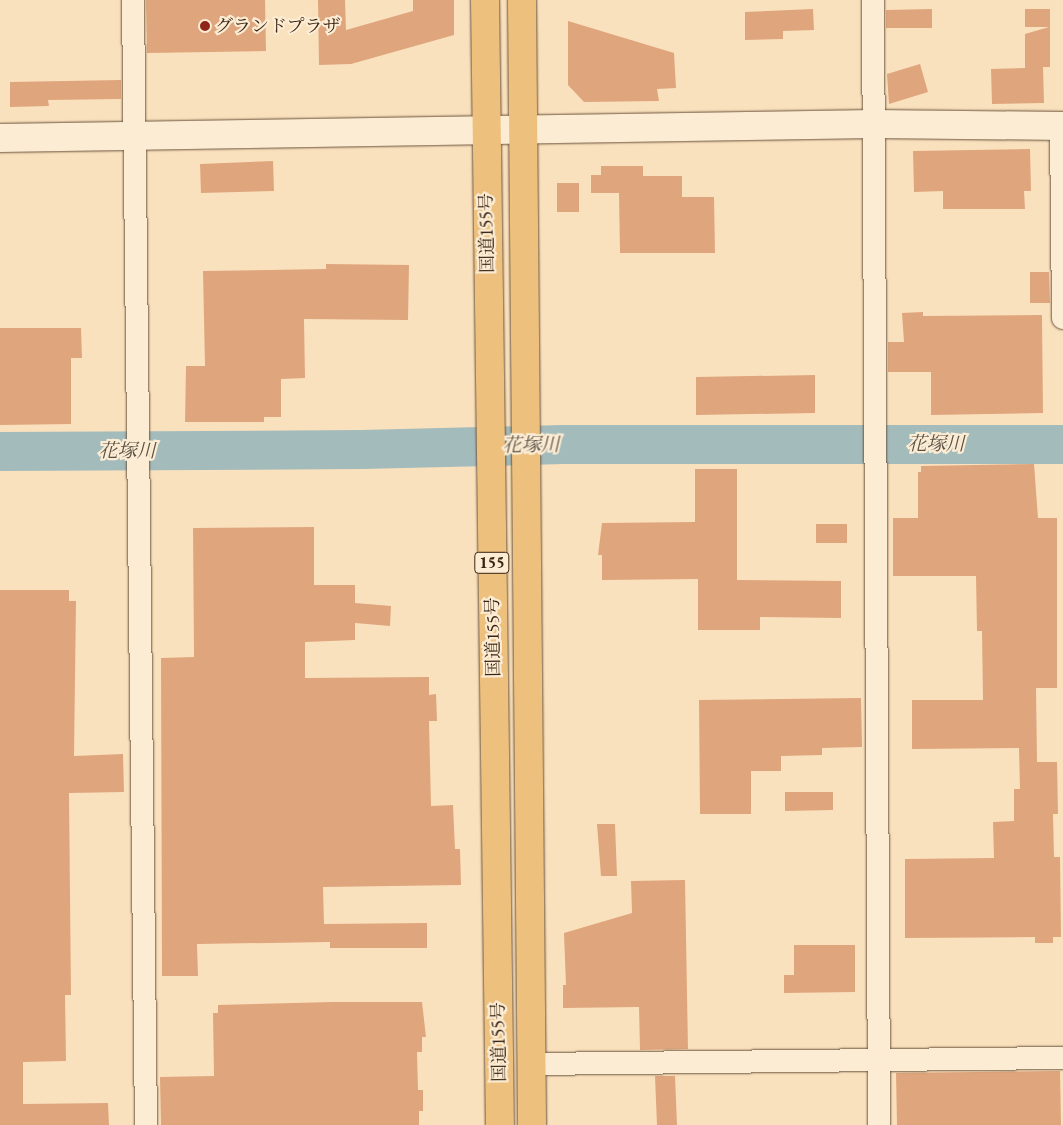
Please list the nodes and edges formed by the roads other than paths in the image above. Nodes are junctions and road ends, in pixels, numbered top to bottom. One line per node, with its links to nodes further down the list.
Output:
1 (133, 0): 9 (street)
2 (485, 0): 7 (highway, 国道155号 / 155)
3 (522, 0): 8 (highway, 国道155号 / 155)
4 (873, 0): 5 (street)
5 (874, 124): 6 (street); 8 (street); 13 (street)
6 (1062, 126): 11 (street)
7 (486, 130): 8 (street); 9 (street); 16 (highway, 国道155号 / 155)
8 (524, 130): 14 (highway, 国道155号 / 155)
9 (136, 136): 10 (street); 15 (street)
10 (0, 138)
11 (1063, 318)
12 (1063, 1058): 13 (street)
13 (879, 1062): 14 (street); 18 (street)
14 (532, 1064): 17 (highway, 国道155号 / 155)
15 (146, 1125)
16 (500, 1125)
17 (532, 1125)
18 (879, 1125)

